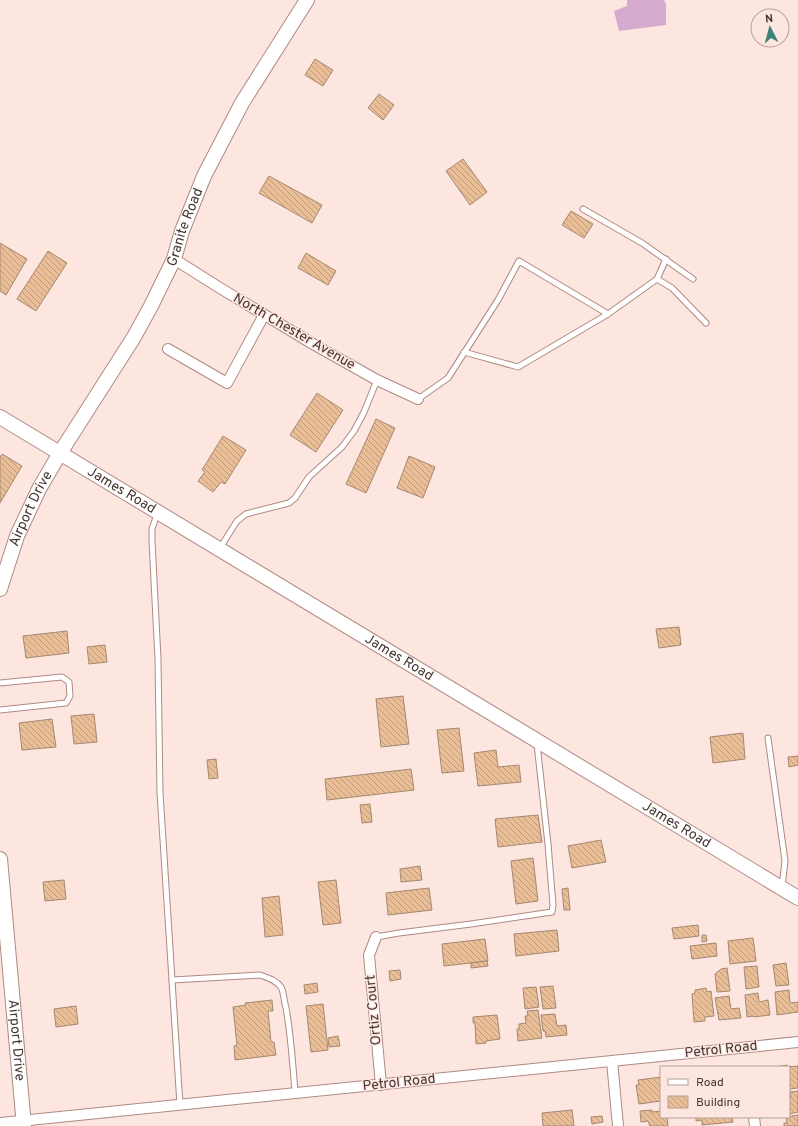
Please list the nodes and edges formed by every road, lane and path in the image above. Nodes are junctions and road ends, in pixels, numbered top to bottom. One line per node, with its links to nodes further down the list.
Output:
1 (307, 0): 3 (main road, Granite Road)
2 (583, 209): 4 (lane)
3 (174, 259): 8 (street, North Chester Avenue); 15 (main road, Granite Road)
4 (666, 259): 5 (lane); 6 (lane)
5 (657, 279): 7 (lane); 9 (lane)
6 (693, 279)
7 (608, 314): 11 (lane); 11 (lane)
8 (264, 315): 10 (street); 12 (street, North Chester Avenue)
9 (706, 323)
10 (168, 348)
11 (464, 352): 13 (lane)
12 (377, 380): 13 (street, North Chester Avenue); 17 (lane)
13 (418, 399)
14 (0, 417): 15 (main road, James Road)
15 (60, 453): 16 (main road, James Road); 18 (main road, Airport Drive)
16 (158, 512): 17 (main road, James Road); 27 (lane)
17 (220, 549): 22 (main road, James Road)
18 (0, 589)
19 (0, 683): 20 (lane)
20 (0, 710)
21 (768, 738): 24 (lane)
22 (536, 740): 24 (main road, James Road); 26 (lane)
23 (0, 859): 33 (main road, Airport Drive)
24 (782, 888): 25 (main road, James Road)
25 (798, 898)
26 (376, 937): 30 (street, Ortiz Court)
27 (172, 980): 31 (lane); 32 (lane)
28 (798, 1042): 29 (street, Petrol Road)
29 (612, 1061): 30 (street, Petrol Road); 35 (street)
30 (381, 1084): 31 (street, Petrol Road)
31 (295, 1093): 32 (street, Petrol Road)
32 (180, 1105): 33 (street, Petrol Road)
33 (24, 1123): 34 (street, Petrol Road)
34 (0, 1124)
35 (618, 1126)

